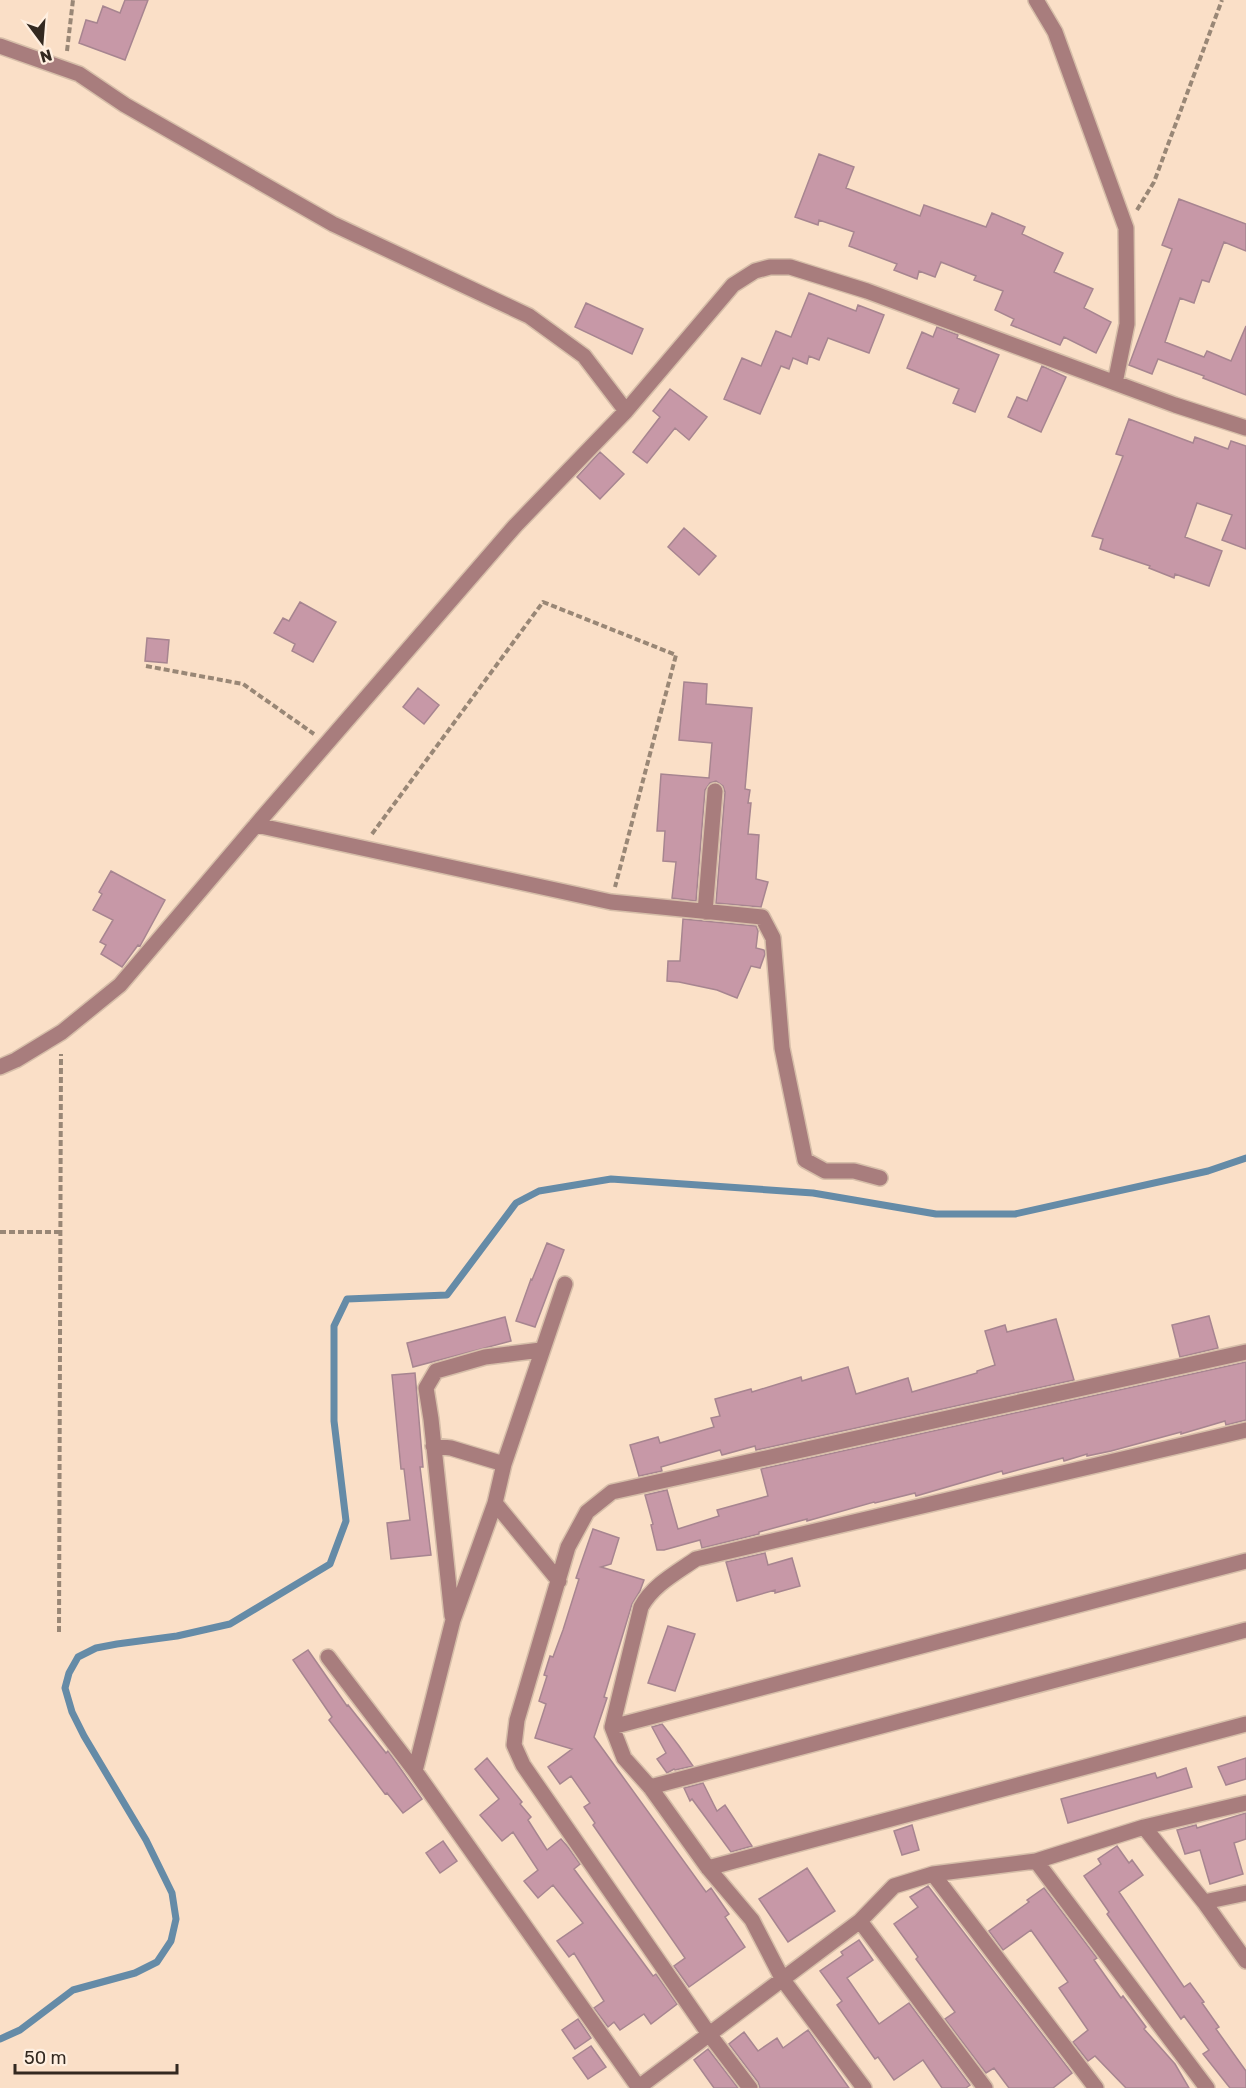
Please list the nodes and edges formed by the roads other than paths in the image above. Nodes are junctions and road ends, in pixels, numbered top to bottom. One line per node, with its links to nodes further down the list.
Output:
1 (1036, 0): 3 (street)
2 (0, 46): 4 (street)
3 (1115, 383): 4 (street); 5 (street)
4 (626, 411): 7 (street)
5 (1246, 428)
6 (715, 791): 8 (street)
7 (256, 825): 8 (street); 9 (street)
8 (705, 912): 10 (street)
9 (0, 1067)
10 (880, 1178)
11 (565, 1284): 12 (street)
12 (541, 1350): 15 (street); 16 (street)
13 (1246, 1352): 19 (street)
14 (1246, 1430): 24 (street)
15 (434, 1446): 16 (street); 20 (street)
16 (504, 1464): 17 (street)
17 (495, 1503): 19 (street); 20 (street)
18 (1246, 1561): 24 (street)
19 (559, 1581): 37 (street)
20 (453, 1620): 25 (street)
21 (1246, 1630): 26 (street)
22 (328, 1657): 25 (street)
23 (1246, 1724): 30 (street)
24 (612, 1727): 26 (street)
25 (415, 1771): 38 (street)
26 (650, 1787): 30 (street)
27 (1246, 1803): 28 (street)
28 (1144, 1827): 29 (street); 33 (street)
29 (1036, 1861): 31 (street); 43 (street)
30 (708, 1868): 36 (street)
31 (933, 1874): 34 (street); 42 (street)
32 (1246, 1893): 33 (street)
33 (1204, 1902): 35 (street)
34 (860, 1921): 36 (street); 41 (street)
35 (1246, 1960)
36 (783, 1980): 37 (street); 40 (street)
37 (709, 2034): 38 (street); 39 (street)
38 (639, 2088)
39 (750, 2088)
40 (864, 2088)
41 (985, 2088)
42 (1096, 2088)
43 (1207, 2088)

